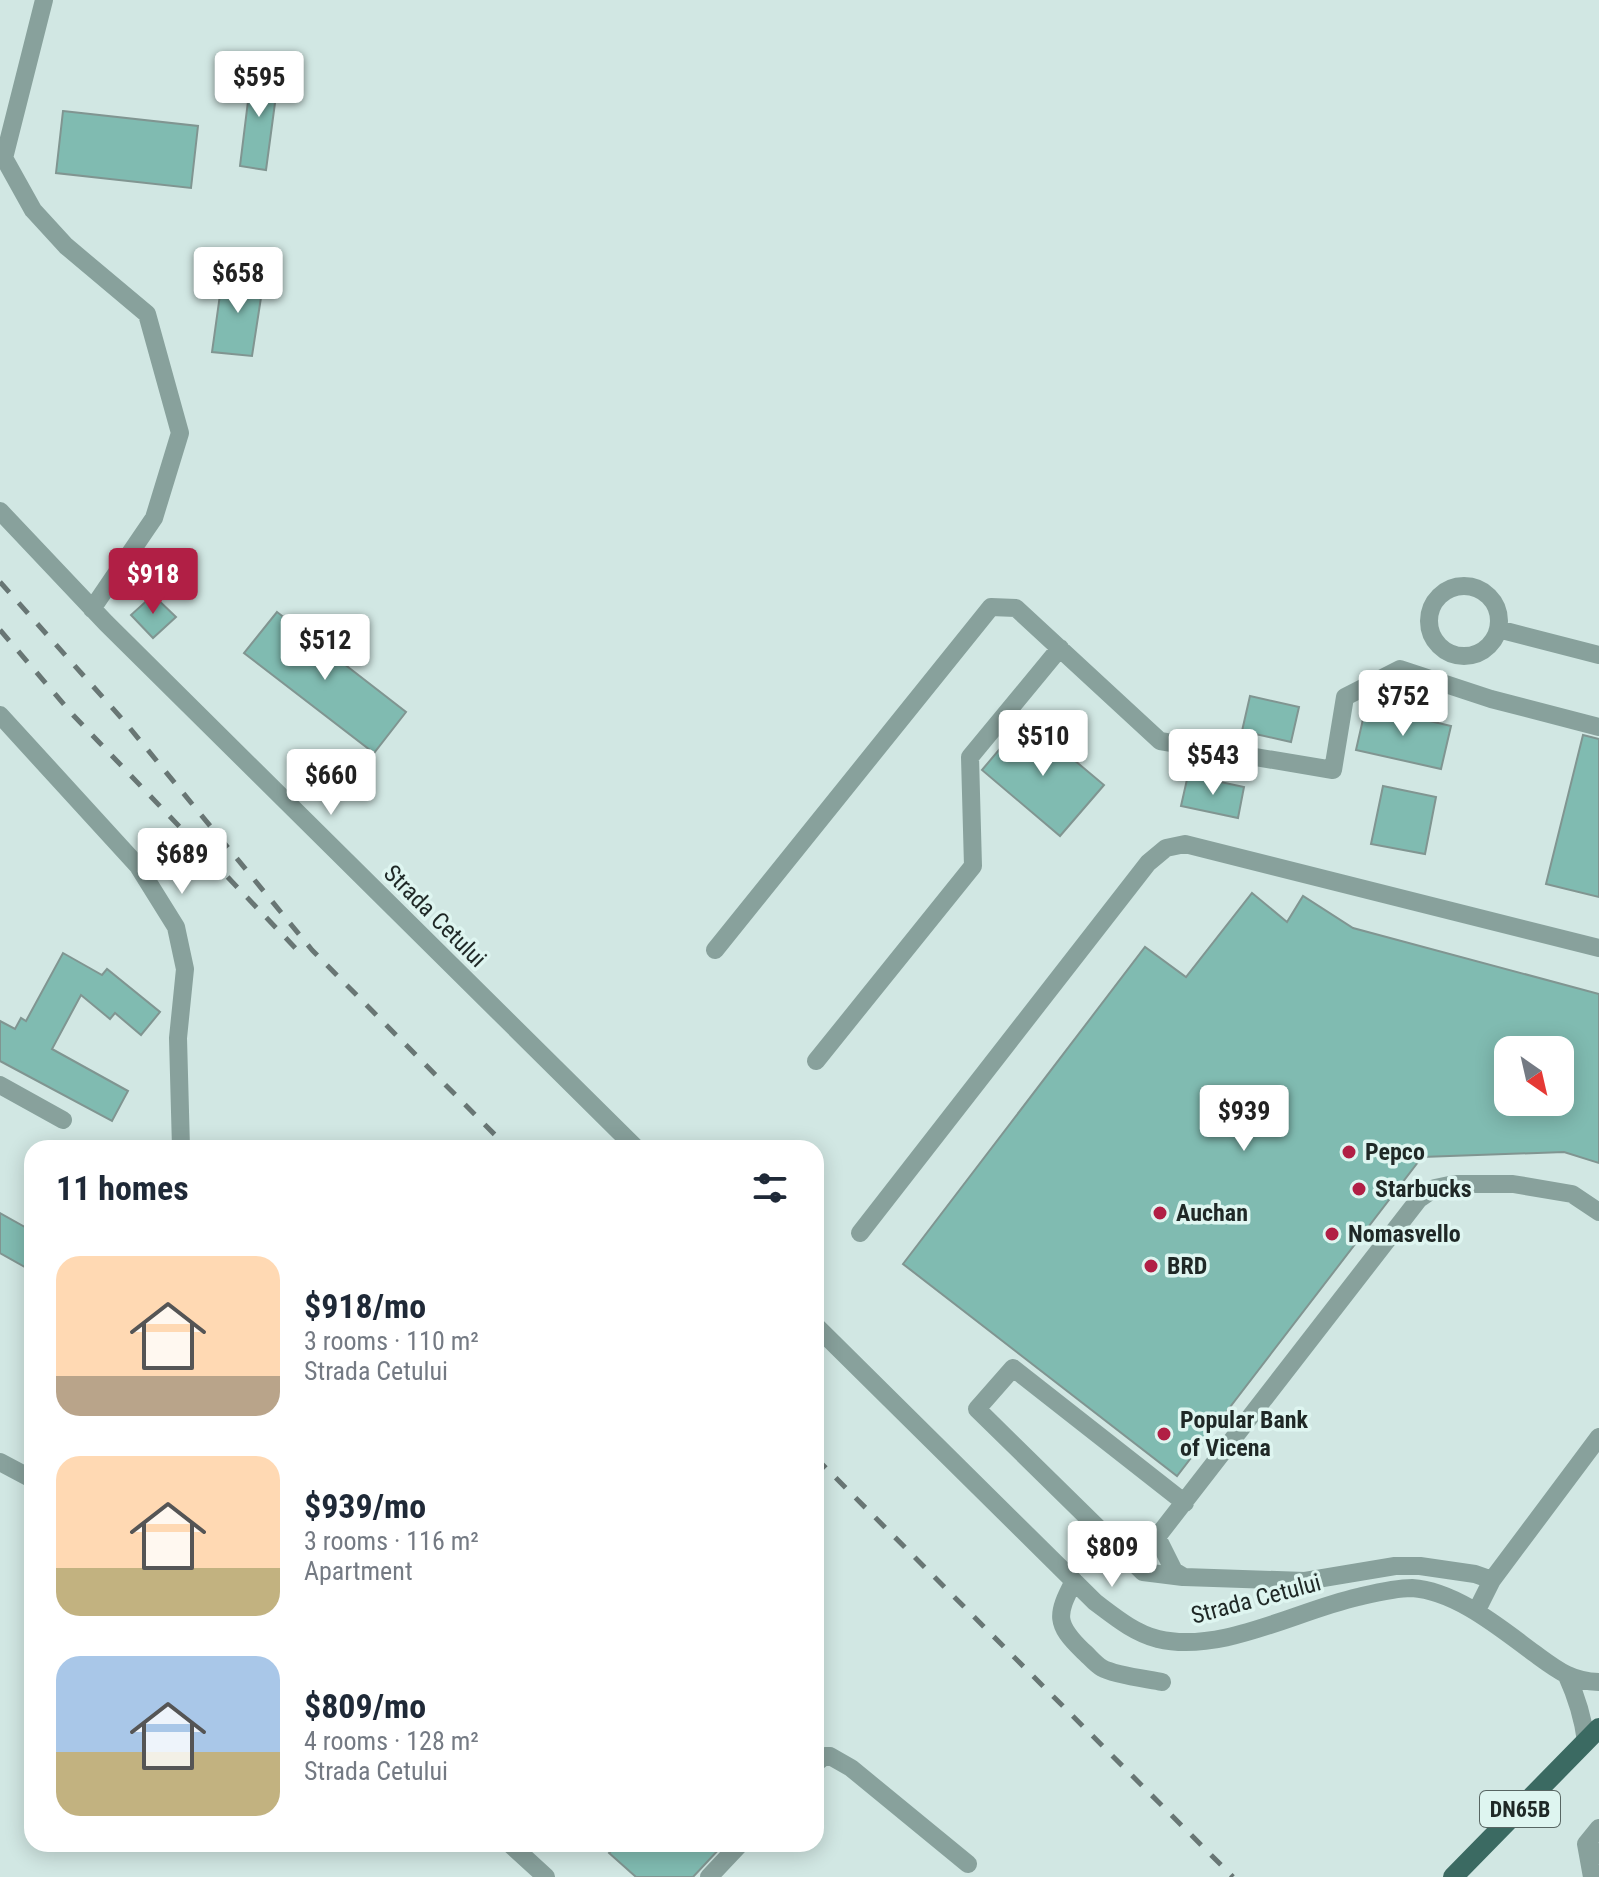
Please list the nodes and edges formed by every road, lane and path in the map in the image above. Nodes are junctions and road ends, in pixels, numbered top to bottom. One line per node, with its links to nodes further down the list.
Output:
1 (44, 0): 2 (street)
2 (2, 164): 4 (street)
3 (0, 511): 4 (street, Strada Cetului)
4 (92, 609): 19 (street, Strada Cetului)
5 (1498, 629): 7 (street); 7 (street); 8 (street)
6 (1060, 648): 9 (street); 13 (street); 14 (street)
7 (1447, 651): 9 (street)
8 (1599, 655)
9 (1427, 678): 11 (street)
10 (0, 715): 18 (street)
11 (1599, 727)
12 (1599, 948): 21 (street)
13 (715, 950)
14 (816, 1061)
15 (5, 1088): 16 (street); 17 (street)
16 (0, 1107)
17 (63, 1120)
18 (181, 1140)
19 (628, 1140)
20 (1599, 1212): 26 (street)
21 (860, 1233)
22 (824, 1334): 32 (street, Strada Cetului)
23 (1599, 1437): 31 (street)
24 (0, 1462): 25 (street)
25 (24, 1475)
26 (1185, 1503): 27 (street); 28 (street)
27 (1157, 1537): 28 (street); 30 (street)
28 (1132, 1562): 30 (street)
29 (1420, 1566): 30 (street); 31 (street); 33 (street)
30 (1184, 1577)
31 (1492, 1580): 34 (street)
32 (1074, 1581): 33 (street, Strada Cetului); 36 (street)
33 (1435, 1591): 34 (street, Strada Cetului)
34 (1476, 1612): 35 (street, Strada Cetului)
35 (1567, 1676): 37 (street, Strada Cetului); 38 (street)
36 (1162, 1682)
37 (1599, 1682)
38 (1593, 1735): 47 (main road, DN65B)
39 (824, 1757): 44 (street)
40 (1599, 1828): 41 (street)
41 (1593, 1849): 48 (street)
42 (519, 1852): 45 (street)
43 (732, 1852): 46 (street)
44 (968, 1864)
45 (546, 1877)
46 (709, 1877)
47 (1453, 1877)
48 (1592, 1877)

